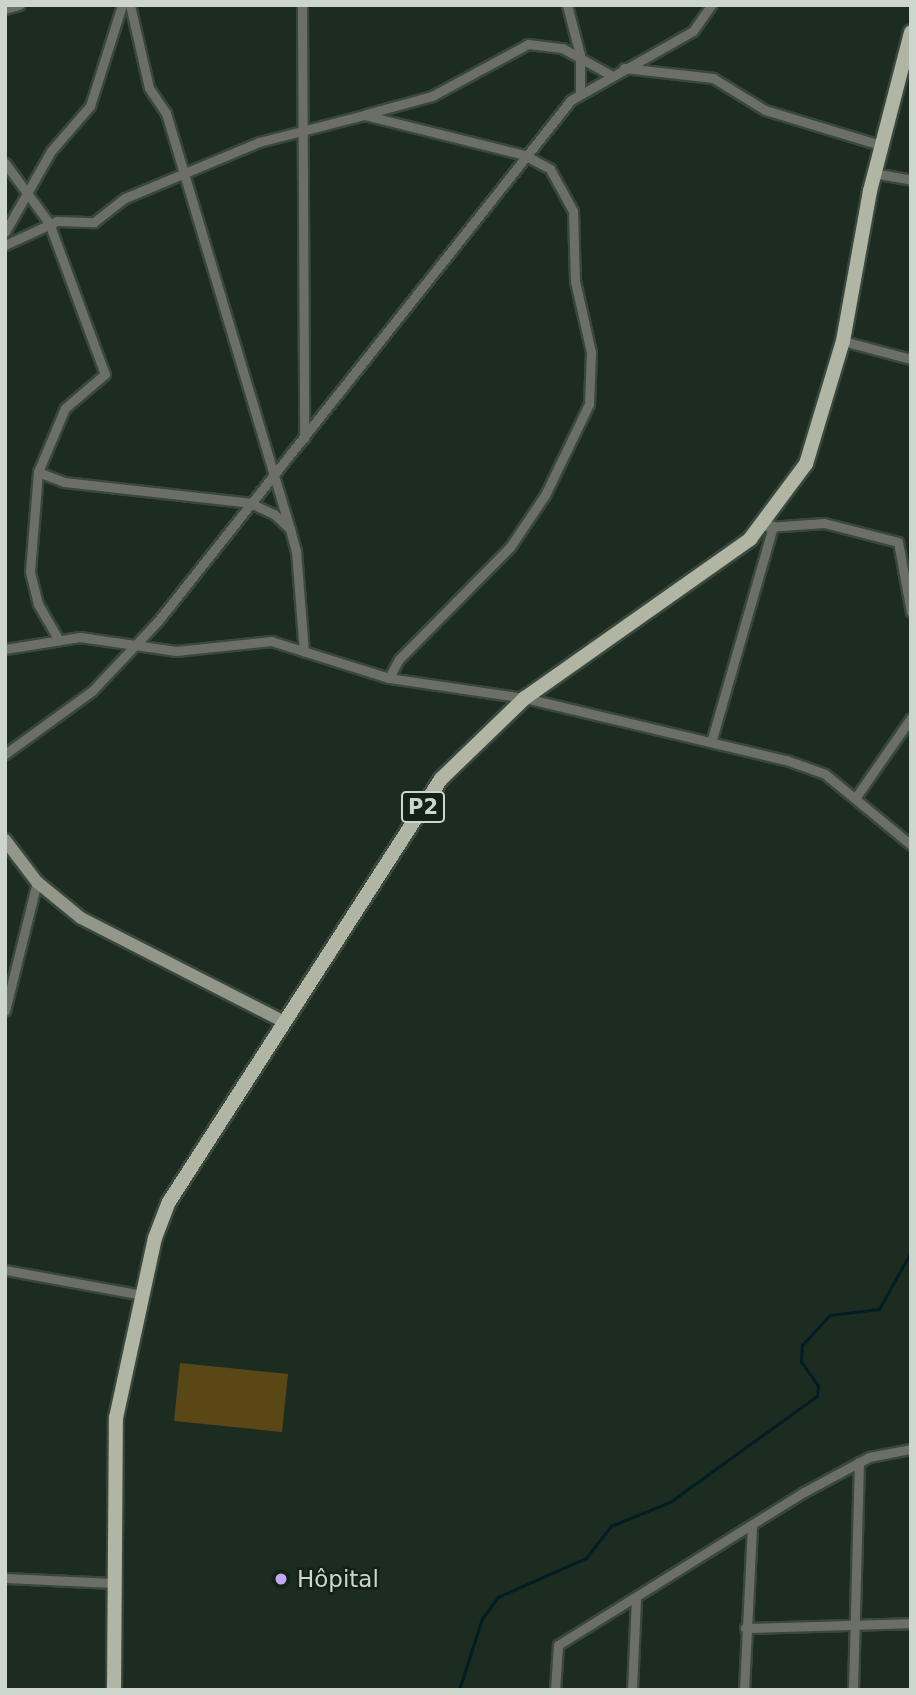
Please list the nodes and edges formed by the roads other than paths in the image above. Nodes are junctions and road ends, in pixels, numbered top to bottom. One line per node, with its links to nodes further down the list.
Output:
1 (19, 5): 7 (street)
2 (122, 5): 22 (street)
3 (130, 5): 20 (street)
4 (302, 5): 15 (street)
5 (567, 5): 9 (street)
6 (711, 5): 11 (street)
7 (5, 9)
8 (911, 32): 10 (main road, P2)
9 (580, 55): 12 (street); 13 (street); 14 (street)
10 (904, 66): 16 (main road, P2)
11 (622, 68): 12 (street); 16 (street)
12 (609, 74): 13 (street)
13 (580, 91): 17 (street)
14 (364, 115): 15 (street); 17 (street)
15 (302, 133): 20 (street); 28 (street)
16 (880, 145): 19 (main road, P2)
17 (524, 155): 28 (street); 41 (street)
18 (5, 163): 22 (street)
19 (873, 173): 21 (street); 26 (main road, P2)
20 (183, 178): 23 (street); 30 (street)
21 (911, 180)
22 (31, 194): 23 (street); 24 (street)
23 (49, 223): 25 (street); 29 (street)
24 (5, 232)
25 (5, 245)
26 (843, 341): 27 (street); 32 (main road, P2)
27 (911, 359)
28 (304, 438): 30 (street)
29 (38, 472): 31 (street); 37 (street)
30 (278, 474): 31 (street); 33 (street)
31 (250, 503): 33 (street); 38 (street)
32 (767, 527): 34 (street); 42 (main road, P2); 44 (street)
33 (290, 529): 40 (street)
34 (898, 542): 35 (street); 36 (street)
35 (911, 544)
36 (911, 612)
37 (58, 638): 38 (street); 39 (street)
38 (138, 645): 40 (street); 45 (street)
39 (5, 649)
40 (304, 652): 41 (street)
41 (388, 678): 42 (street)
42 (525, 698): 44 (street); 51 (main road, P2)
43 (911, 718): 46 (street)
44 (712, 739): 46 (street)
45 (5, 754)
46 (856, 797): 48 (street)
47 (5, 840): 49 (main road)
48 (911, 845)
49 (37, 882): 50 (street); 51 (main road)
50 (5, 1010)
51 (282, 1021): 53 (main road, P2)
52 (5, 1269): 53 (street)
53 (143, 1295): 58 (main road, P2)
54 (911, 1449): 55 (street)
55 (859, 1462): 56 (street); 61 (street)
56 (752, 1526): 59 (street); 62 (street)
57 (5, 1578): 58 (street)
58 (114, 1583): 63 (main road, P2)
59 (636, 1599): 64 (street); 65 (street)
60 (911, 1623): 61 (street)
61 (855, 1624): 62 (street); 67 (street)
62 (745, 1628): 66 (street)
63 (114, 1690)
64 (555, 1690)
65 (632, 1690)
66 (744, 1690)
67 (853, 1690)

